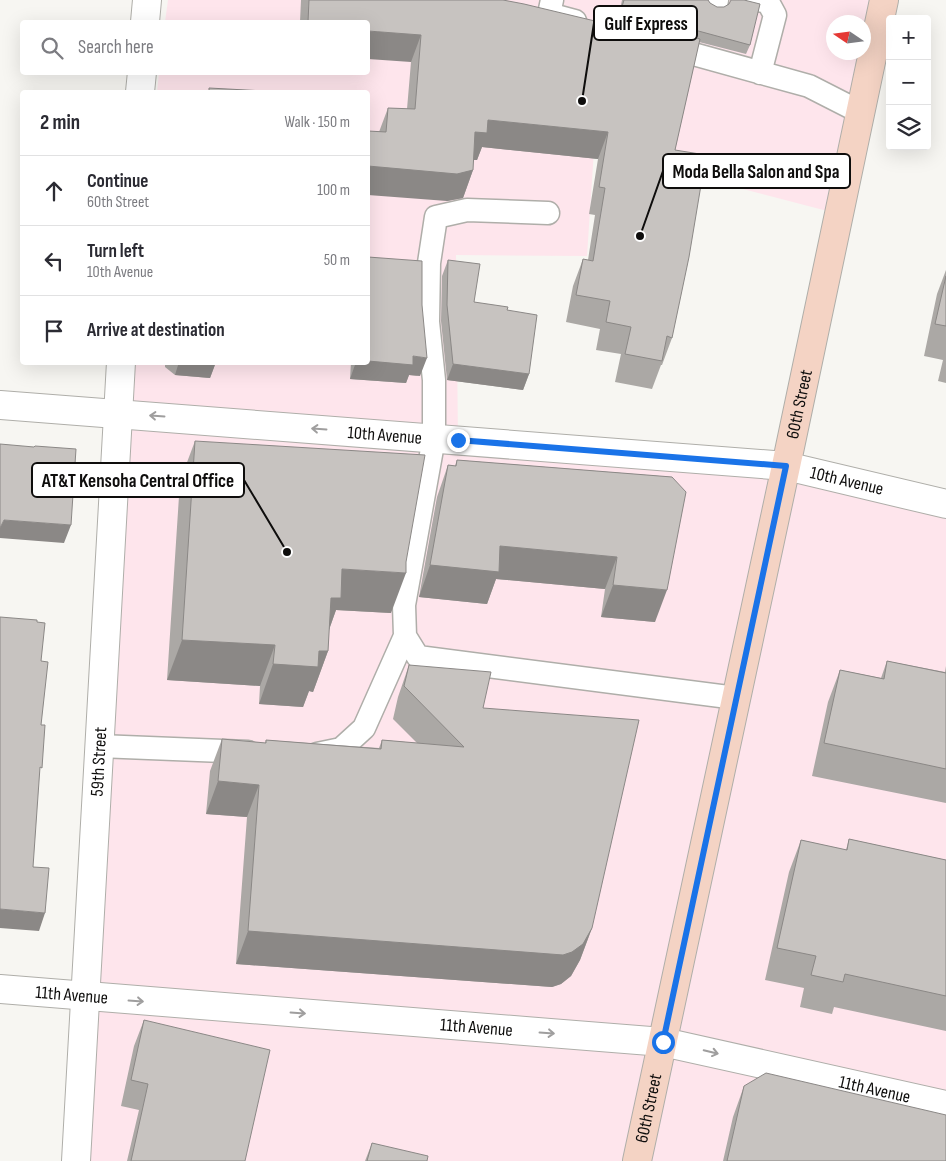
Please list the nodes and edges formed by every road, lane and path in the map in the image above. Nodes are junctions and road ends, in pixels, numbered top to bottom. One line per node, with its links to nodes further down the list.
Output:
1 (147, 0): 5 (street)
2 (552, 0): 6 (lane)
3 (758, 0): 8 (lane)
4 (884, 0): 11 (street, 60th Street)
5 (145, 20)
6 (595, 27)
7 (653, 32): 8 (lane)
8 (760, 73): 11 (lane)
9 (142, 75): 10 (street)
10 (140, 90)
11 (860, 112): 17 (street, 60th Street)
12 (548, 213): 16 (lane)
13 (121, 365): 15 (street, 59th Street)
14 (0, 405): 15 (street, 10th Avenue)
15 (118, 413): 16 (street, 10th Avenue, one-way to 15); 21 (street, 59th Street)
16 (434, 438): 17 (street, 10th Avenue); 19 (lane)
17 (786, 466): 18 (street, 10th Avenue); 20 (street, 60th Street)
18 (946, 504)
19 (405, 636): 20 (lane); 23 (lane)
20 (736, 698): 26 (street, 60th Street)
21 (99, 746): 22 (lane); 25 (street, 59th Street)
22 (271, 753)
23 (301, 755)
24 (0, 989): 25 (street, 11th Avenue)
25 (85, 996): 26 (street, 11th Avenue, one-way to 26); 28 (street, 59th Street)
26 (663, 1042): 27 (street, 11th Avenue, one-way to 27); 29 (street, 60th Street)
27 (946, 1105)
28 (76, 1161)
29 (637, 1161)

